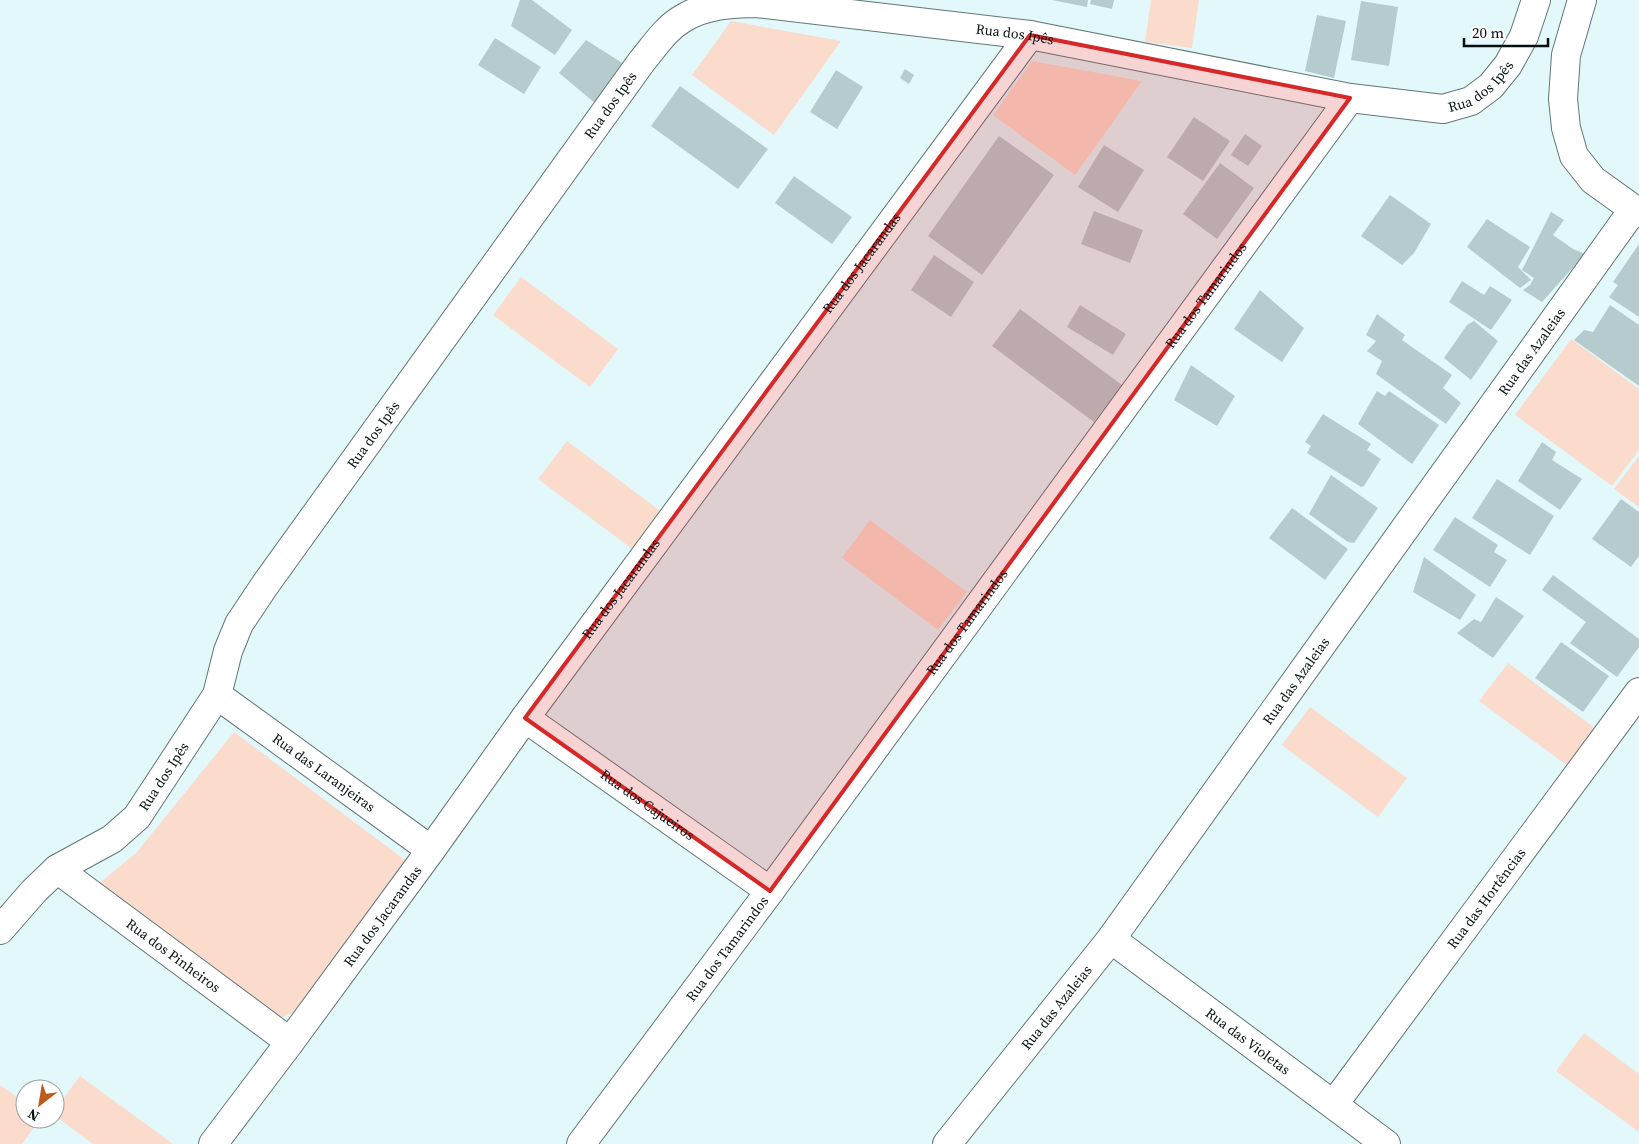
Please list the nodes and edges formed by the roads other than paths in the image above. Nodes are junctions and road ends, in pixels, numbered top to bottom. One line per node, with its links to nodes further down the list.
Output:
1 (1536, 0): 4 (street, Rua dos Ipês)
2 (1582, 0): 5 (street)
3 (1030, 35): 4 (street, Rua dos Ipês); 7 (street, Rua dos Ipês); 8 (street, Rua dos Jacarandas)
4 (1350, 98): 11 (street, Rua dos Tamarindos)
5 (1636, 211): 13 (street, Rua das Azaleias)
6 (1639, 692): 15 (street, Rua das Hortências)
7 (217, 695): 9 (street, Rua das Laranjeiras); 10 (street, Rua dos Ipês)
8 (524, 718): 9 (street, Rua dos Jacarandas); 11 (street, Rua dos Cajueiros)
9 (431, 850): 14 (street, Rua dos Jacarandas)
10 (57, 869): 12 (street, Rua dos Ipês); 14 (street, Rua dos Pinheiros)
11 (770, 891): 17 (street, Rua dos Tamarindos)
12 (0, 930)
13 (1111, 939): 15 (street, Rua das Violetas); 18 (street, Rua das Azaleias)
14 (290, 1042): 16 (street, Rua dos Jacarandas)
15 (1334, 1104): 19 (street, Rua das Violetas)
16 (213, 1144)
17 (581, 1144)
18 (947, 1144)
19 (1386, 1144)

